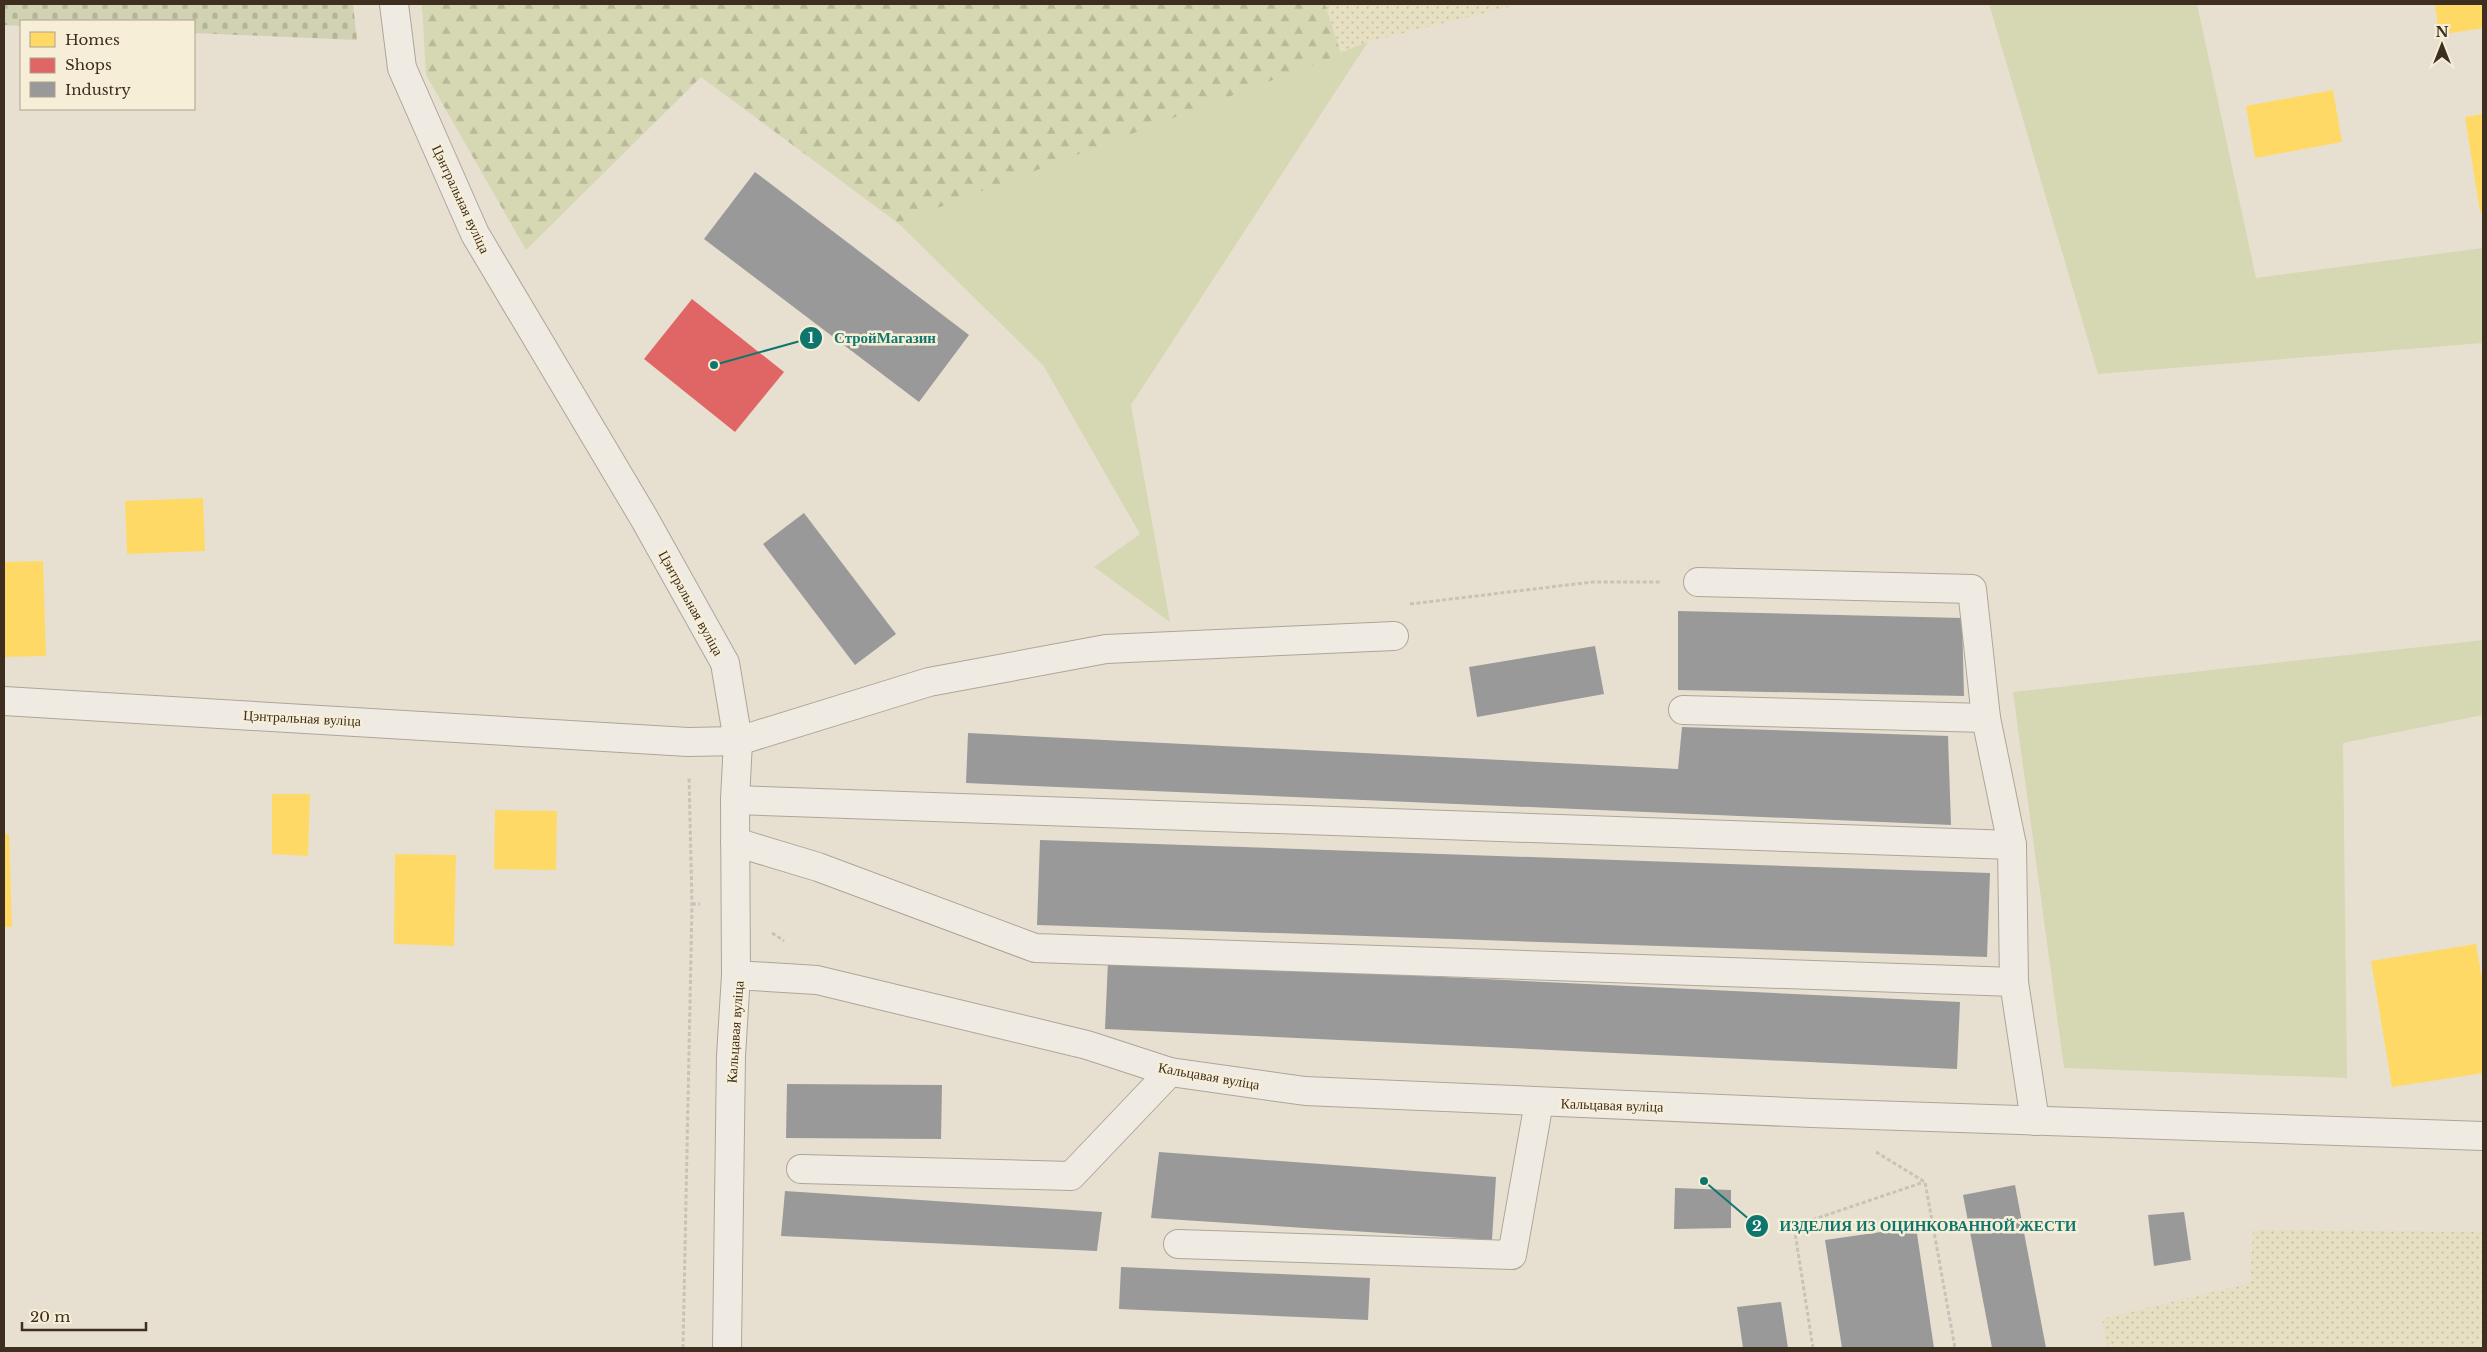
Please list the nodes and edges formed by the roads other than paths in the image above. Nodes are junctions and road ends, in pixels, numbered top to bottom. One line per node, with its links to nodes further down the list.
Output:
1 (394, 4): 7 (street, Цэнтральная вуліца)
2 (1698, 582): 6 (street)
3 (1394, 636): 7 (street)
4 (4, 700): 7 (street, Цэнтральная вуліца)
5 (1683, 710): 6 (street)
6 (1986, 718): 10 (street)
7 (738, 741): 8 (street)
8 (735, 800): 9 (street); 10 (street)
9 (735, 842): 11 (street); 12 (street)
10 (2012, 845): 12 (street)
11 (736, 975): 13 (street, Кальцавая вуліца); 19 (street, Кальцавая вуліца)
12 (2014, 982): 15 (street)
13 (1170, 1072): 14 (street, Кальцавая вуліца); 17 (street)
14 (1538, 1102): 15 (street, Кальцавая вуліца); 18 (street)
15 (2035, 1121): 16 (street, Кальцавая вуліца)
16 (2483, 1136)
17 (801, 1169)
18 (1178, 1244)
19 (727, 1348)

